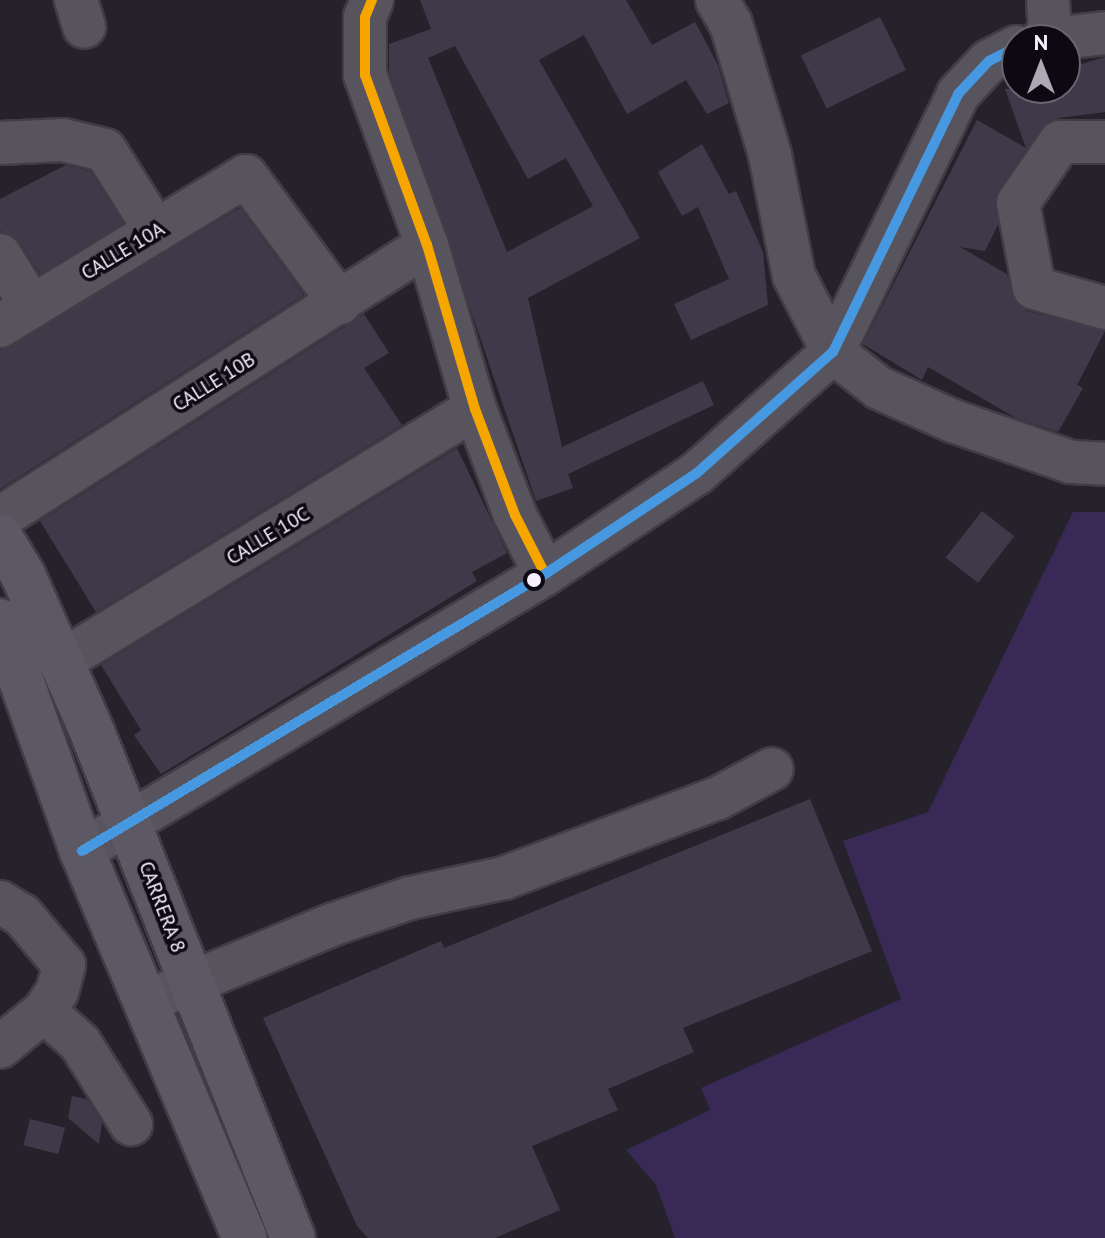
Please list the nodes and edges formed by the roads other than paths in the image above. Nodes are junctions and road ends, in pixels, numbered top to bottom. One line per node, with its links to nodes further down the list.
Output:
1 (372, 0): 9 (street)
2 (717, 0): 14 (street)
3 (1081, 32): 4 (street)
4 (1105, 33)
5 (1001, 54): 14 (street)
6 (1105, 142): 12 (street)
7 (0, 143): 8 (street)
8 (156, 231): 11 (street, CALLE 10A); 13 (street, CALLE 10A)
9 (427, 245): 11 (street, CALLE 10B); 15 (street)
10 (0, 255): 13 (street)
11 (340, 303): 17 (street, CALLE 10B)
12 (1105, 308)
13 (16, 317)
14 (833, 352): 16 (street); 19 (street)
15 (475, 409): 19 (street); 21 (street, CALLE 10C)
16 (1105, 464)
17 (0, 518)
18 (0, 537): 21 (main road, CARRERA 8)
19 (545, 574): 23 (street)
20 (0, 621): 24 (main road)
21 (60, 662): 23 (main road, CARRERA 8)
22 (772, 769): 28 (street)
23 (129, 824): 24 (street); 28 (main road, CARRERA 8)
24 (82, 851): 26 (main road)
25 (0, 902): 27 (street)
26 (123, 944): 27 (street); 29 (main road)
27 (64, 965): 30 (street)
28 (191, 982): 29 (street); 34 (main road, CARRERA 8)
29 (147, 1001): 33 (main road)
30 (44, 1011): 31 (street); 32 (street)
31 (0, 1047)
32 (131, 1124)
33 (245, 1238)
34 (293, 1238)

